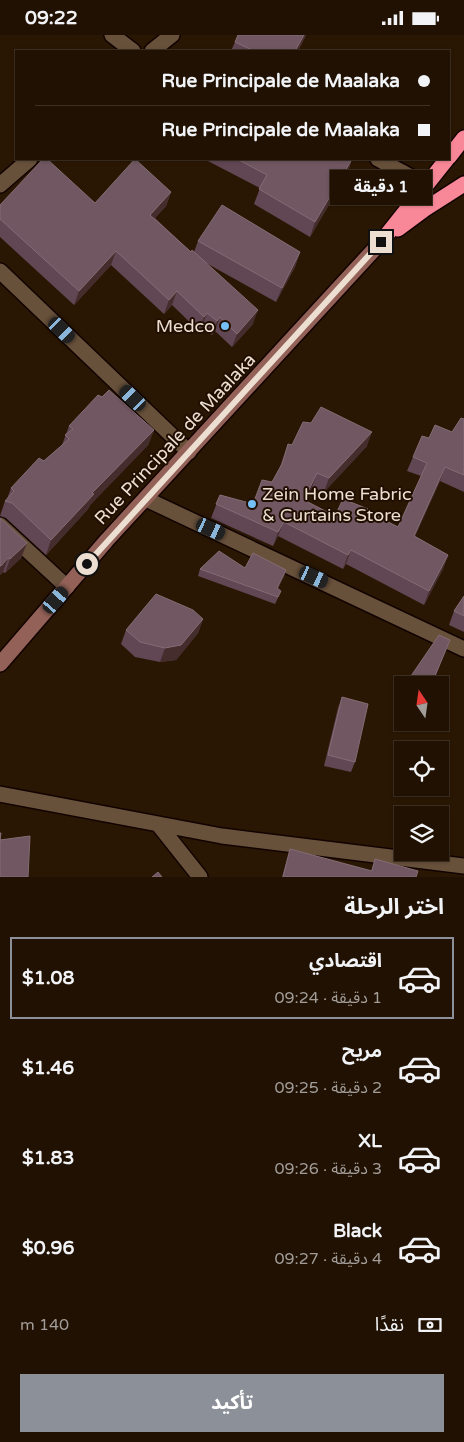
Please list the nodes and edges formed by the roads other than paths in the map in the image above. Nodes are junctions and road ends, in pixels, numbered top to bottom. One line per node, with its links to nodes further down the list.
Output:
1 (112, 35): 3 (street)
2 (172, 35): 4 (street)
3 (131, 50)
4 (153, 50)
5 (464, 138): 6 (highway)
6 (450, 156)
7 (29, 160): 10 (street)
8 (380, 160): 11 (street)
9 (446, 160): 11 (highway)
10 (0, 185)
11 (426, 185): 13 (highway)
12 (464, 185): 13 (highway)
13 (381, 242): 15 (main road, Rue Principale de Maalaka)
14 (0, 271): 15 (street)
15 (189, 452): 16 (main road, Rue Principale de Maalaka)
16 (146, 499): 18 (main road, Rue Principale de Maalaka); 19 (street)
17 (0, 525): 18 (street)
18 (67, 587): 20 (main road, Rue Principale de Maalaka)
19 (464, 649)
20 (0, 664)
21 (0, 794): 22 (street)
22 (158, 824): 23 (street); 24 (street)
23 (464, 866)
24 (200, 877)

